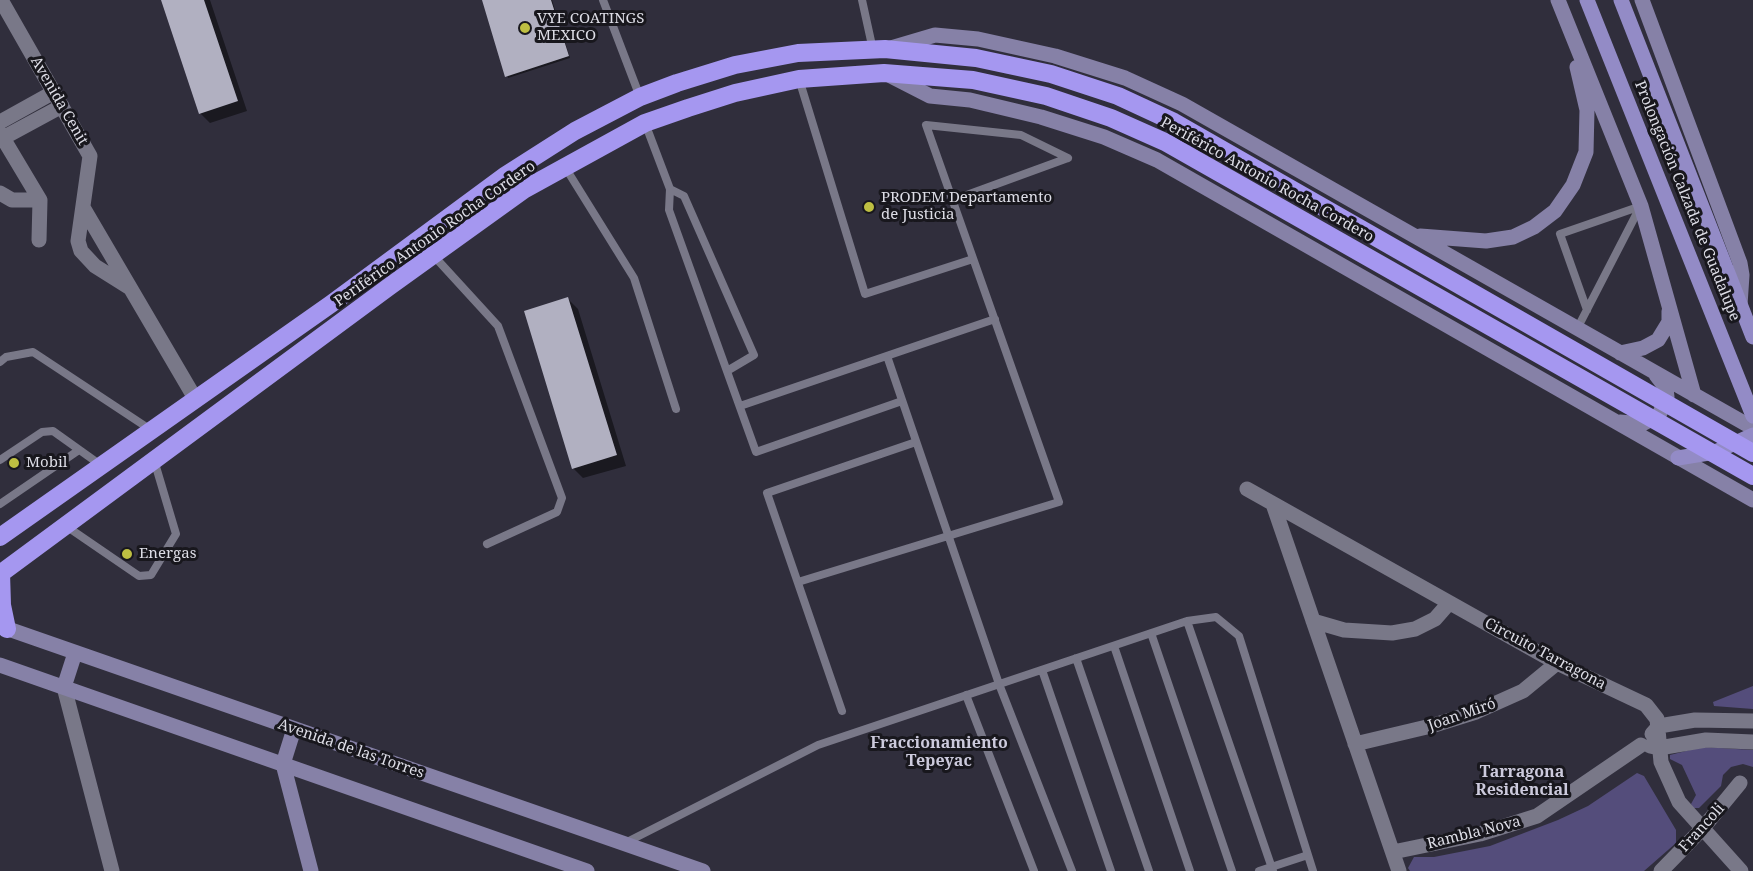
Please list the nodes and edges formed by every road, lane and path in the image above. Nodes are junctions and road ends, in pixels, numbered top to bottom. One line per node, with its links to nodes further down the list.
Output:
1 (1, 0): 11 (street, Avenida Cenit)
2 (603, 0): 12 (lane)
3 (862, 0): 8 (lane)
4 (1587, 0): 45 (main road, Prolongación Calzada de Guadalupe)
5 (1621, 0): 30 (main road, Prolongación Calzada de Guadalupe)
6 (1642, 0): 30 (main road, Prolongación Calzada de Guadalupe)
7 (1561, 7): 22 (main road); 24 (main road)
8 (879, 50): 12 (highway, Periférico Antonio Rocha Cordero); 24 (main road); 52 (highway, Periférico Antonio Rocha Cordero)
9 (884, 73): 10 (highway, Periférico Antonio Rocha Cordero); 46 (main road); 57 (highway, Periférico Antonio Rocha Cordero)
10 (800, 79): 15 (highway, Periférico Antonio Rocha Cordero); 27 (lane)
11 (54, 92): 13 (street, Avenida Cenit); 14 (street)
12 (640, 97): 41 (highway, Periférico Antonio Rocha Cordero)
13 (62, 106): 14 (street); 23 (street, Avenida Cenit)
14 (33, 113): 16 (street)
15 (645, 123): 17 (highway, Periférico Antonio Rocha Cordero); 18 (lane)
16 (1, 131): 20 (street)
17 (565, 167): 26 (highway, Periférico Antonio Rocha Cordero); 44 (lane)
18 (670, 189): 39 (lane); 39 (lane)
19 (0, 192): 20 (street)
20 (40, 200): 25 (street)
21 (953, 200): 21 (lane); 27 (lane)
22 (1641, 206): 29 (main road); 31 (lane); 31 (lane)
23 (84, 209): 28 (street, Avenida Cenit); 28 (street, Avenida Cenit)
24 (1413, 236): 33 (main road)
25 (39, 240)
26 (433, 255): 55 (highway, Periférico Antonio Rocha Cordero); 65 (lane)
27 (973, 259): 32 (lane)
28 (130, 288): 41 (street, Avenida Cenit)
29 (1670, 305): 35 (main road); 40 (main road)
30 (1740, 305): 34 (main road, Prolongación Calzada de Guadalupe)
31 (1587, 310): 33 (lane)
32 (995, 319): 36 (lane); 64 (lane)
33 (1576, 329): 35 (main road)
34 (1753, 338)
35 (1620, 353): 38 (main road)
36 (887, 356): 42 (lane); 43 (lane)
37 (0, 362): 48 (lane)
38 (1650, 370): 40 (main road); 46 (main road)
39 (727, 371): 43 (lane)
40 (1694, 395): 47 (main road)
41 (196, 400): 48 (highway, Periférico Antonio Rocha Cordero)
42 (902, 401): 43 (lane); 50 (lane)
43 (740, 406)
44 (676, 408)
45 (1753, 416)
46 (1614, 422): 53 (main road)
47 (1753, 428)
48 (152, 431): 56 (highway, Periférico Antonio Rocha Cordero)
49 (1753, 435): 53 (main road)
50 (916, 442): 64 (lane); 67 (lane)
51 (80, 450): 54 (lane); 56 (lane); 60 (lane)
52 (1753, 453)
53 (1678, 458): 59 (main road)
54 (0, 460)
55 (154, 460): 62 (highway, Periférico Antonio Rocha Cordero); 62 (lane)
56 (102, 466): 63 (highway, Periférico Antonio Rocha Cordero)
57 (1753, 476)
58 (1246, 489): 61 (street, Circuito Tarragona)
59 (1753, 500)
60 (0, 504)
61 (1274, 504): 68 (street, Circuito Tarragona); 70 (street)
62 (66, 526): 66 (highway, Periférico Antonio Rocha Cordero)
63 (2, 533)
64 (948, 536): 67 (lane); 79 (lane)
65 (487, 544)
66 (1, 573): 71 (highway)
67 (798, 582): 82 (lane)
68 (1449, 603): 70 (street); 76 (street, Circuito Tarragona)
69 (1187, 621): 72 (lane); 99 (lane); 100 (lane)
70 (1313, 621): 91 (street)
71 (4, 628): 74 (main road, Avenida de las Torres)
72 (1150, 633): 73 (lane); 110 (lane)
73 (1114, 646): 75 (lane); 109 (lane)
74 (75, 652): 80 (main road); 87 (main road, Avenida de las Torres)
75 (1076, 658): 78 (lane); 108 (lane)
76 (1557, 663): 86 (street, Circuito Tarragona); 91 (street, Joan Miró)
77 (0, 665): 80 (main road)
78 (1042, 670): 79 (lane); 107 (lane)
79 (999, 684): 81 (lane); 106 (lane)
80 (64, 687): 94 (main road); 101 (street)
81 (966, 695): 97 (lane); 105 (lane)
82 (842, 711)
83 (1733, 721): 84 (street); 85 (street); 89 (street)
84 (1753, 721)
85 (1683, 722): 86 (street); 88 (street)
86 (1659, 726): 92 (street, Rambla Nova); 93 (street)
87 (294, 729): 94 (main road); 97 (main road, Avenida de las Torres)
88 (1686, 741): 89 (street); 93 (street)
89 (1733, 741): 90 (street)
90 (1753, 742)
91 (1355, 744): 98 (street)
92 (1641, 745): 93 (street); 98 (street, Rambla Nova)
93 (1659, 748): 96 (street)
94 (283, 764): 102 (main road); 103 (main road)
95 (1740, 783): 96 (street, Francoli)
96 (1703, 828): 114 (street, Francoli); 115 (street)
97 (624, 844): 104 (main road, Avenida de las Torres)
98 (1393, 852): 113 (street)
99 (1308, 855): 100 (lane); 112 (lane)
100 (1272, 869): 111 (lane)
101 (112, 871)
102 (311, 871)
103 (587, 871)
104 (703, 871)
105 (1034, 871)
106 (1072, 871)
107 (1111, 871)
108 (1149, 871)
109 (1190, 871)
110 (1232, 871)
111 (1259, 871)
112 (1313, 871)
113 (1399, 871)
114 (1661, 871)
115 (1741, 871)

